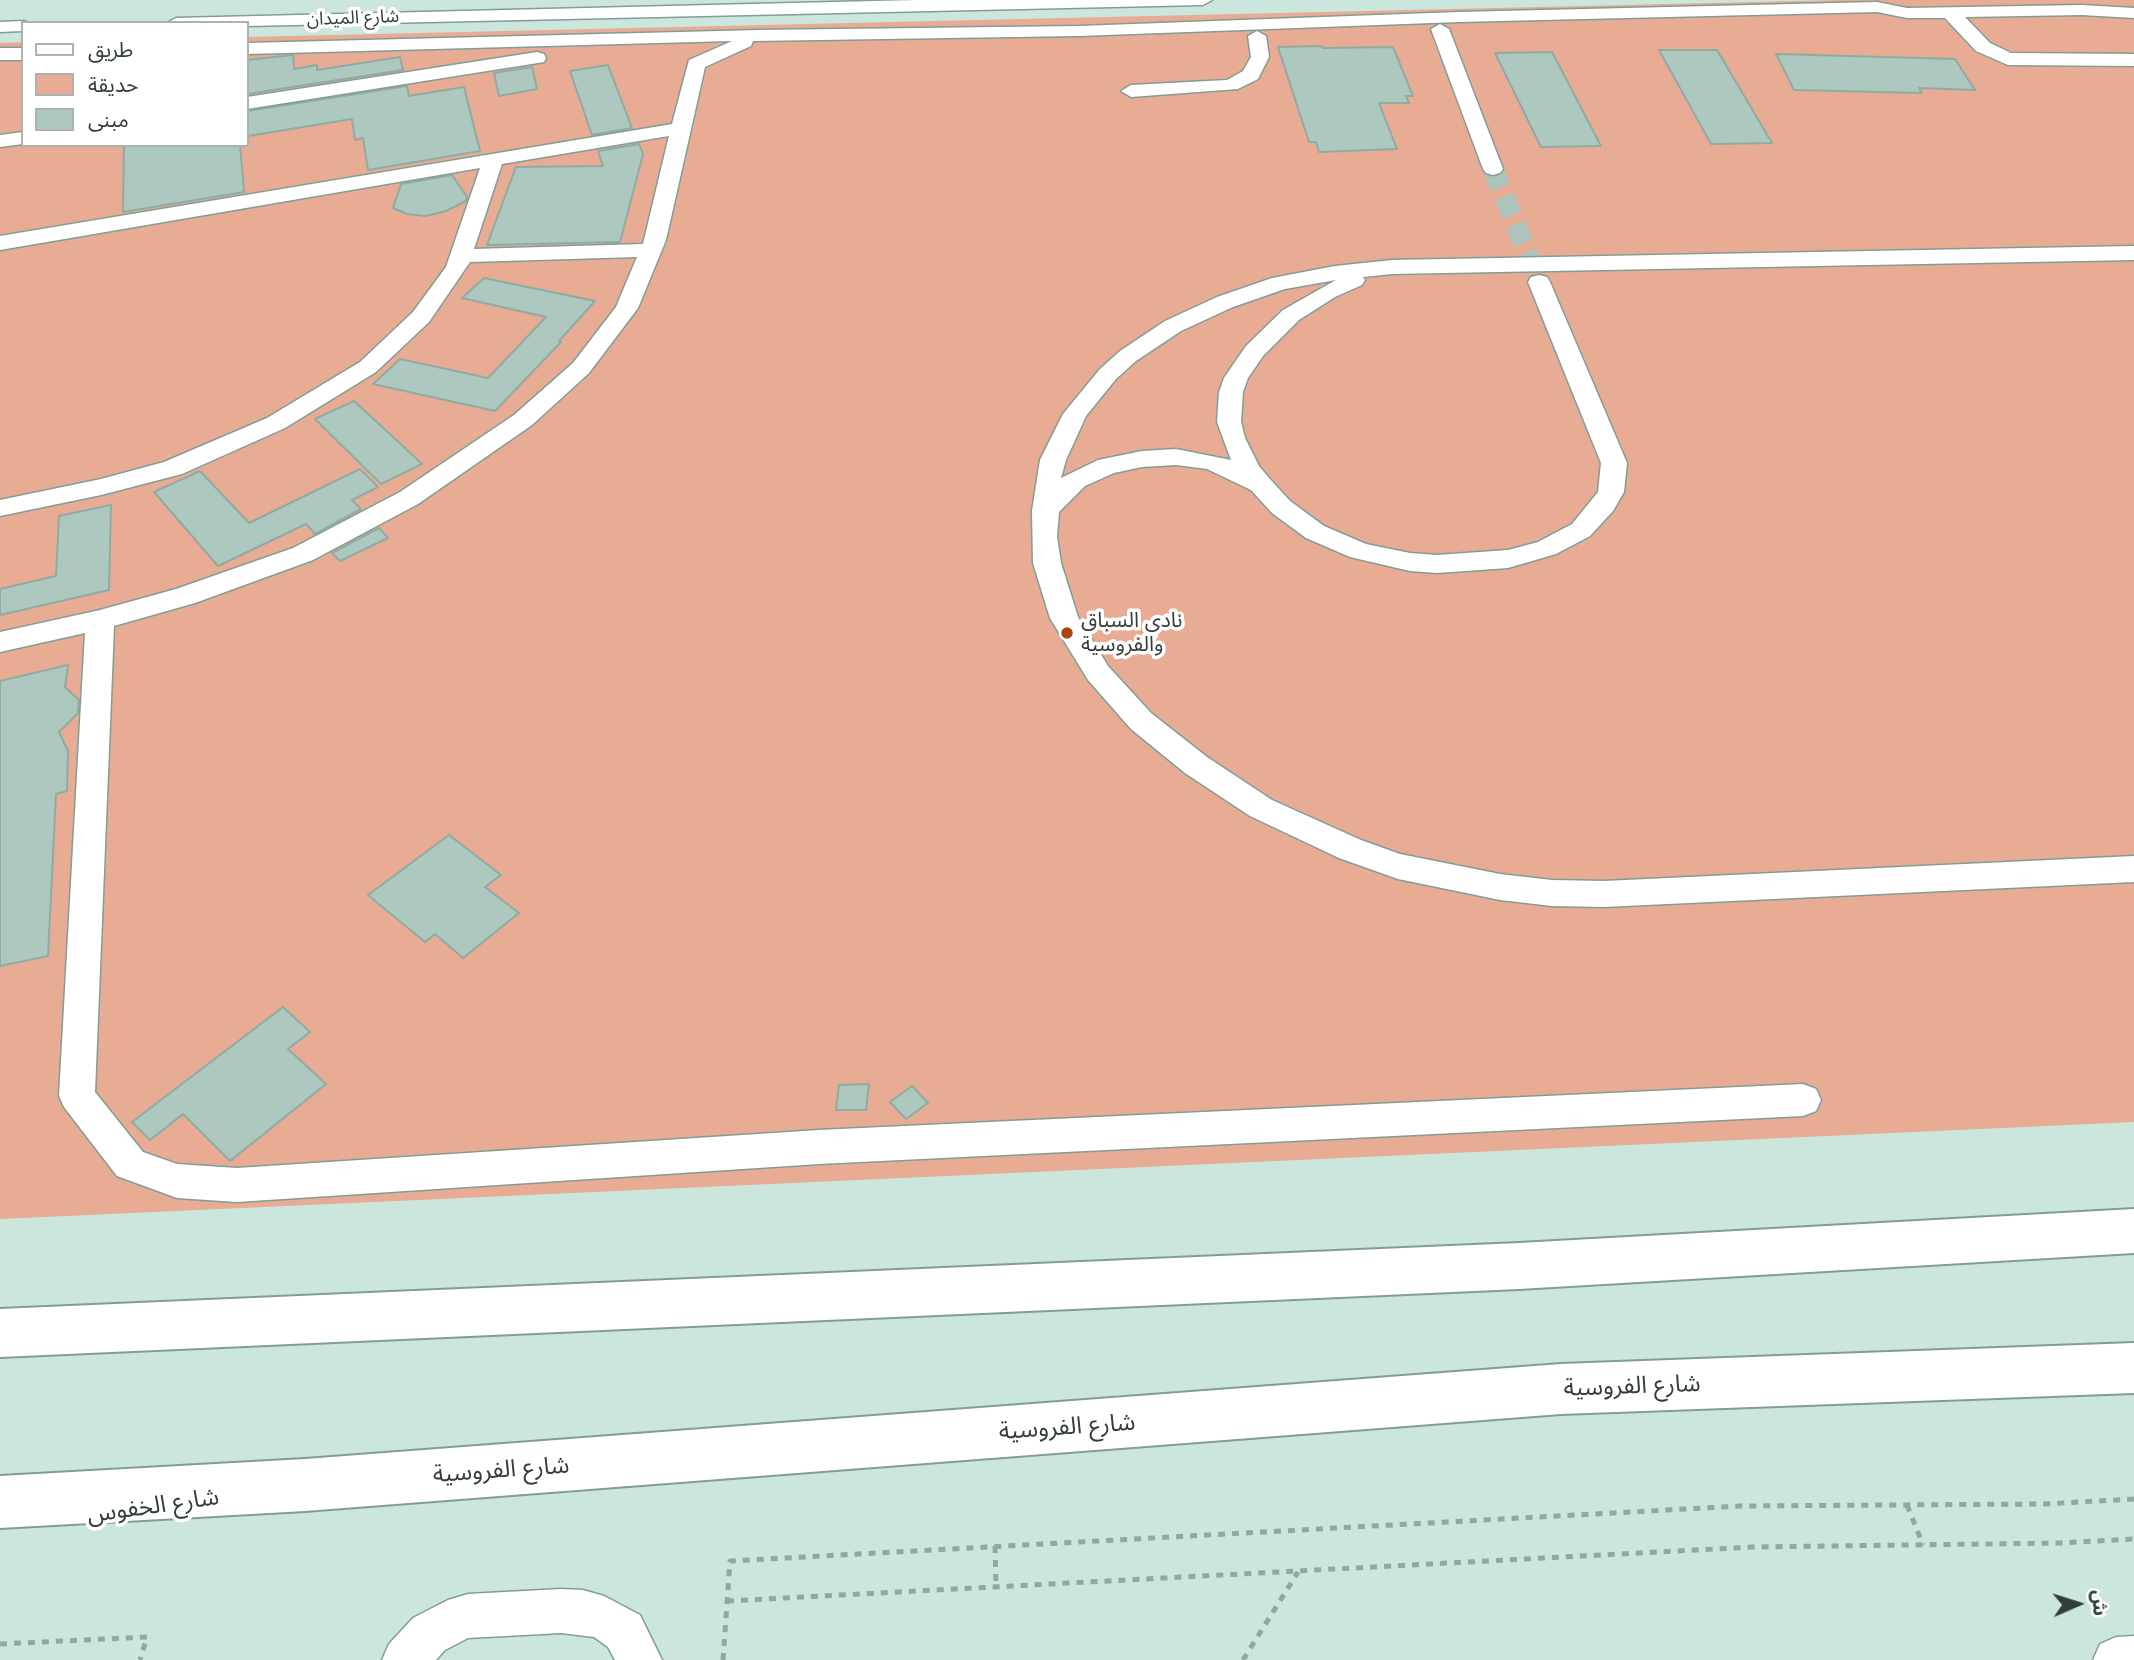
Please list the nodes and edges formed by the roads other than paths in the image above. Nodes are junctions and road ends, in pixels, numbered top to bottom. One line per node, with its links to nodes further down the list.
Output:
1 (303, 0): 10 (street)
2 (1203, 0): 3 (street, شارع الميدان)
3 (979, 2): 5 (street, شارع الميدان)
4 (2134, 2): 6 (street)
5 (612, 6): 10 (street, شارع الميدان)
6 (2082, 10): 7 (street); 9 (street)
7 (1950, 12): 8 (street); 22 (street)
8 (1907, 13): 14 (street); 15 (street)
9 (2134, 13)
10 (307, 20): 11 (street, شارع الميدان)
11 (248, 21)
12 (21, 26): 13 (street)
13 (0, 27)
14 (1440, 29): 17 (street); 32 (street)
15 (967, 32): 16 (street); 17 (street)
16 (759, 35): 18 (street); 23 (street)
17 (1257, 37): 24 (street)
18 (650, 38): 19 (street); 23 (street); 25 (street)
19 (248, 48)
20 (0, 54): 21 (street)
21 (21, 54)
22 (2134, 60)
23 (696, 64): 28 (street)
24 (1131, 91)
25 (248, 103)
26 (21, 119): 27 (street)
27 (0, 122)
28 (681, 128): 31 (street); 34 (street)
29 (21, 138): 30 (street)
30 (0, 141)
31 (493, 160): 33 (street); 36 (street)
32 (1493, 169)
33 (0, 243)
34 (651, 250): 36 (street); 42 (street)
35 (2134, 253): 37 (street)
36 (461, 256): 40 (street)
37 (1392, 267): 39 (street); 41 (street)
38 (1539, 282): 39 (street)
39 (1260, 484): 41 (street)
40 (0, 508)
41 (1045, 511): 44 (street)
42 (100, 620): 43 (street); 45 (street)
43 (0, 642)
44 (2134, 869)
45 (1804, 1100)
46 (2134, 1231): 47 (highway)
47 (0, 1333)
48 (2122, 1370): 49 (highway, شارع الفروسية)
49 (305, 1485): 50 (highway, شارع الفروسية); 51 (street, شارع الخفوس)
50 (0, 1502)
51 (0, 1527)
52 (2134, 1659): 55 (street)
53 (405, 1660): 54 (street)
54 (639, 1660)
55 (2116, 1660)

